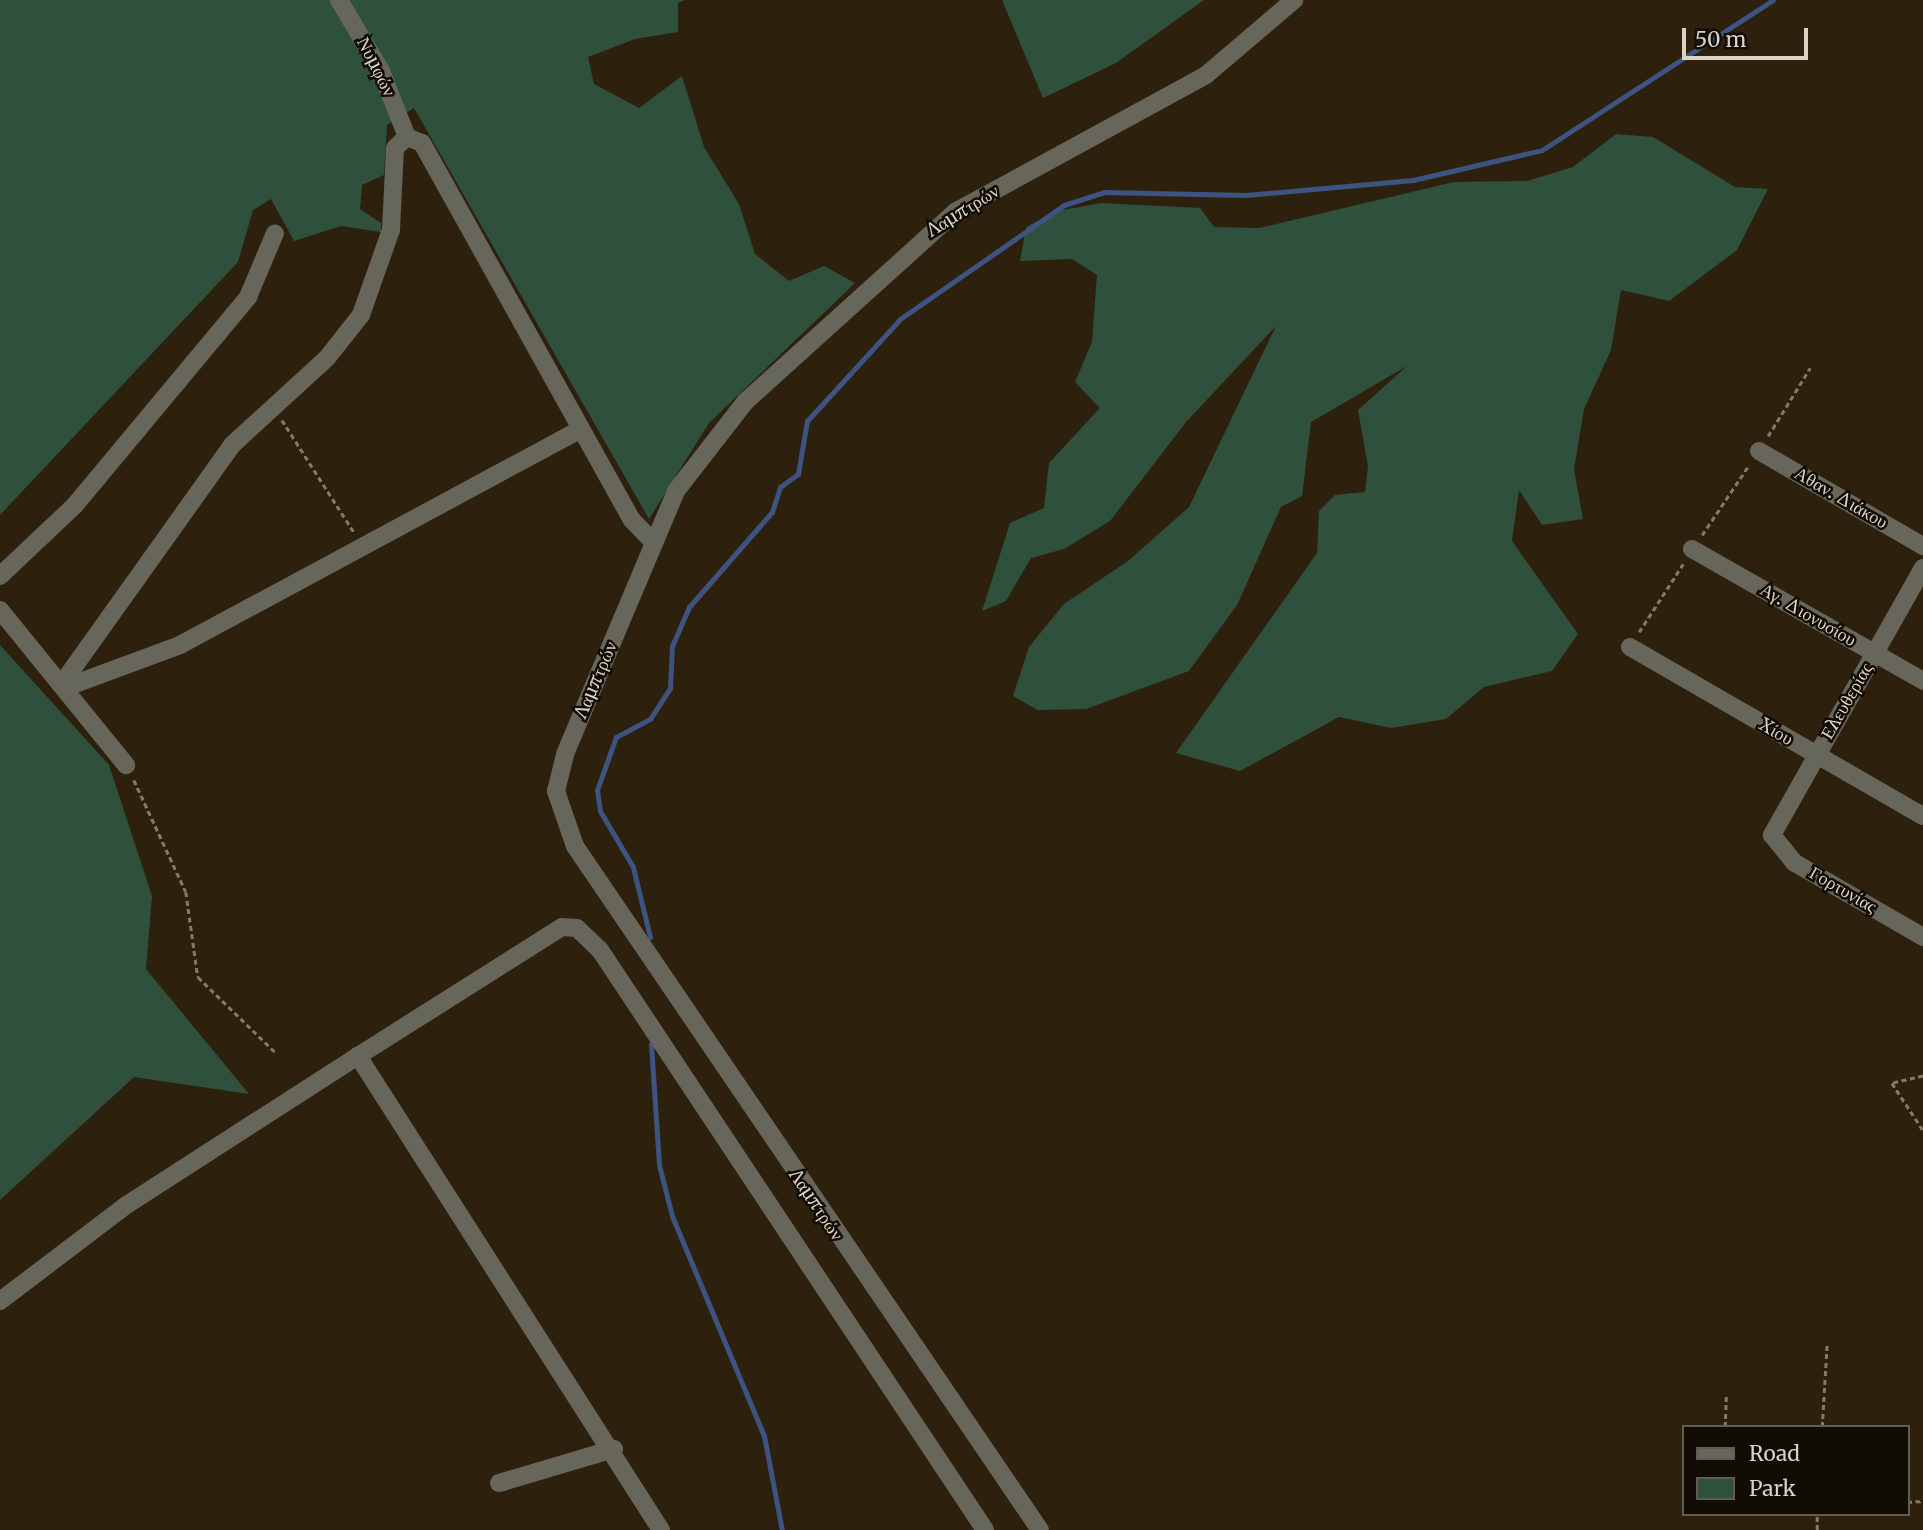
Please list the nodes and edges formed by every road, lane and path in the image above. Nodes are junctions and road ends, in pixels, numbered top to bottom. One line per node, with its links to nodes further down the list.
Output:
1 (339, 0): 3 (street, Νυμφών)
2 (1294, 0): 10 (street, Λαμπτρών)
3 (407, 137): 6 (street); 7 (street)
4 (275, 233): 14 (street)
5 (1810, 368): 8 (path)
6 (268, 408): 9 (path); 19 (street)
7 (581, 429): 10 (street); 19 (street)
8 (1759, 451): 11 (street, Αθαν. Διάκου); 12 (path)
9 (344, 515)
10 (654, 543): 38 (street, Λαμπτρών)
11 (1923, 546)
12 (1692, 549): 16 (path); 17 (street, Αγ. Διονυσίου)
13 (1923, 568): 17 (street, Ελευθερίας)
14 (0, 576)
15 (0, 610): 19 (street)
16 (1630, 647): 20 (street, Χίου)
17 (1874, 654): 18 (street, Αγ. Διονυσίου); 20 (street, Ελευθερίας)
18 (1923, 681)
19 (62, 687): 21 (street)
20 (1817, 755): 22 (street, Χίου); 23 (street, Ελευθερίας)
21 (126, 765): 25 (path)
22 (1923, 816)
23 (1772, 835): 24 (street, Γορτυνίας)
24 (1923, 937)
25 (275, 1052)
26 (358, 1056): 29 (street); 34 (street); 37 (street)
27 (1923, 1076): 28 (path)
28 (1923, 1130)
29 (0, 1301)
30 (1827, 1343): 33 (path)
31 (1726, 1394): 32 (path)
32 (1725, 1425)
33 (1822, 1425)
34 (614, 1449): 35 (street); 36 (street)
35 (499, 1483)
36 (661, 1530)
37 (985, 1530)
38 (1040, 1530)

